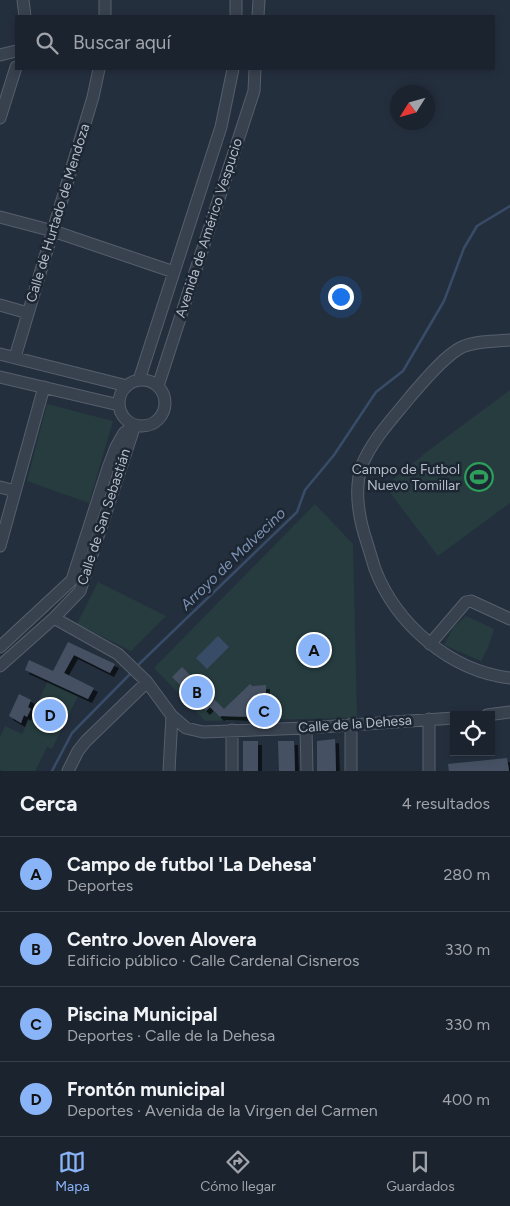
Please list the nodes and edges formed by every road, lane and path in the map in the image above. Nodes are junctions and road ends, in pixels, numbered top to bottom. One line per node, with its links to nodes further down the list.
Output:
1 (23, 0): 5 (street)
2 (106, 0): 6 (street)
3 (236, 0): 7 (street)
4 (259, 0): 8 (street)
5 (25, 15)
6 (105, 15)
7 (236, 15)
8 (258, 15)
9 (15, 51): 10 (street)
10 (0, 55)
11 (15, 70): 15 (street)
12 (99, 70): 17 (street, Calle de Hurtado de Mendoza)
13 (233, 70): 18 (street, Avenida de Américo Vespucio)
14 (255, 70): 27 (street, Avenida de Américo Vespucio)
15 (0, 118)
16 (0, 218): 17 (street)
17 (53, 231): 18 (street); 20 (street, Calle de Hurtado de Mendoza)
18 (174, 272): 25 (street, Avenida de Américo Vespucio)
19 (0, 305): 20 (street)
20 (28, 313): 23 (street, Calle de Hurtado de Mendoza)
21 (510, 340): 36 (street)
22 (0, 354): 23 (street)
23 (14, 357): 26 (street)
24 (0, 377): 28 (street)
25 (139, 380): 26 (street); 27 (street)
26 (127, 386): 29 (street)
27 (158, 386): 30 (street)
28 (44, 387): 29 (street); 32 (street)
29 (119, 405): 30 (street)
30 (134, 428): 34 (street, Calle de San Sebastián); 37 (street)
31 (0, 487): 32 (street)
32 (15, 491): 33 (street)
33 (0, 546)
34 (54, 618): 38 (street, Calle de San Sebastián); 40 (street)
35 (510, 619): 36 (street)
36 (430, 644): 39 (street)
37 (0, 648)
38 (0, 666)
39 (510, 678)
40 (144, 679): 43 (street); 49 (street)
41 (510, 712): 42 (street)
42 (495, 714)
43 (172, 716): 48 (street, Calle de la Dehesa); 50 (street)
44 (450, 718): 45 (street, Calle de la Dehesa)
45 (429, 719): 46 (street, Calle de la Dehesa); 54 (street)
46 (351, 724): 47 (street, Calle de la Dehesa); 53 (street)
47 (306, 728): 48 (street, Calle de la Dehesa); 52 (street)
48 (232, 730): 51 (street)
49 (68, 771)
50 (169, 771)
51 (232, 771)
52 (307, 771)
53 (351, 771)
54 (429, 771)

